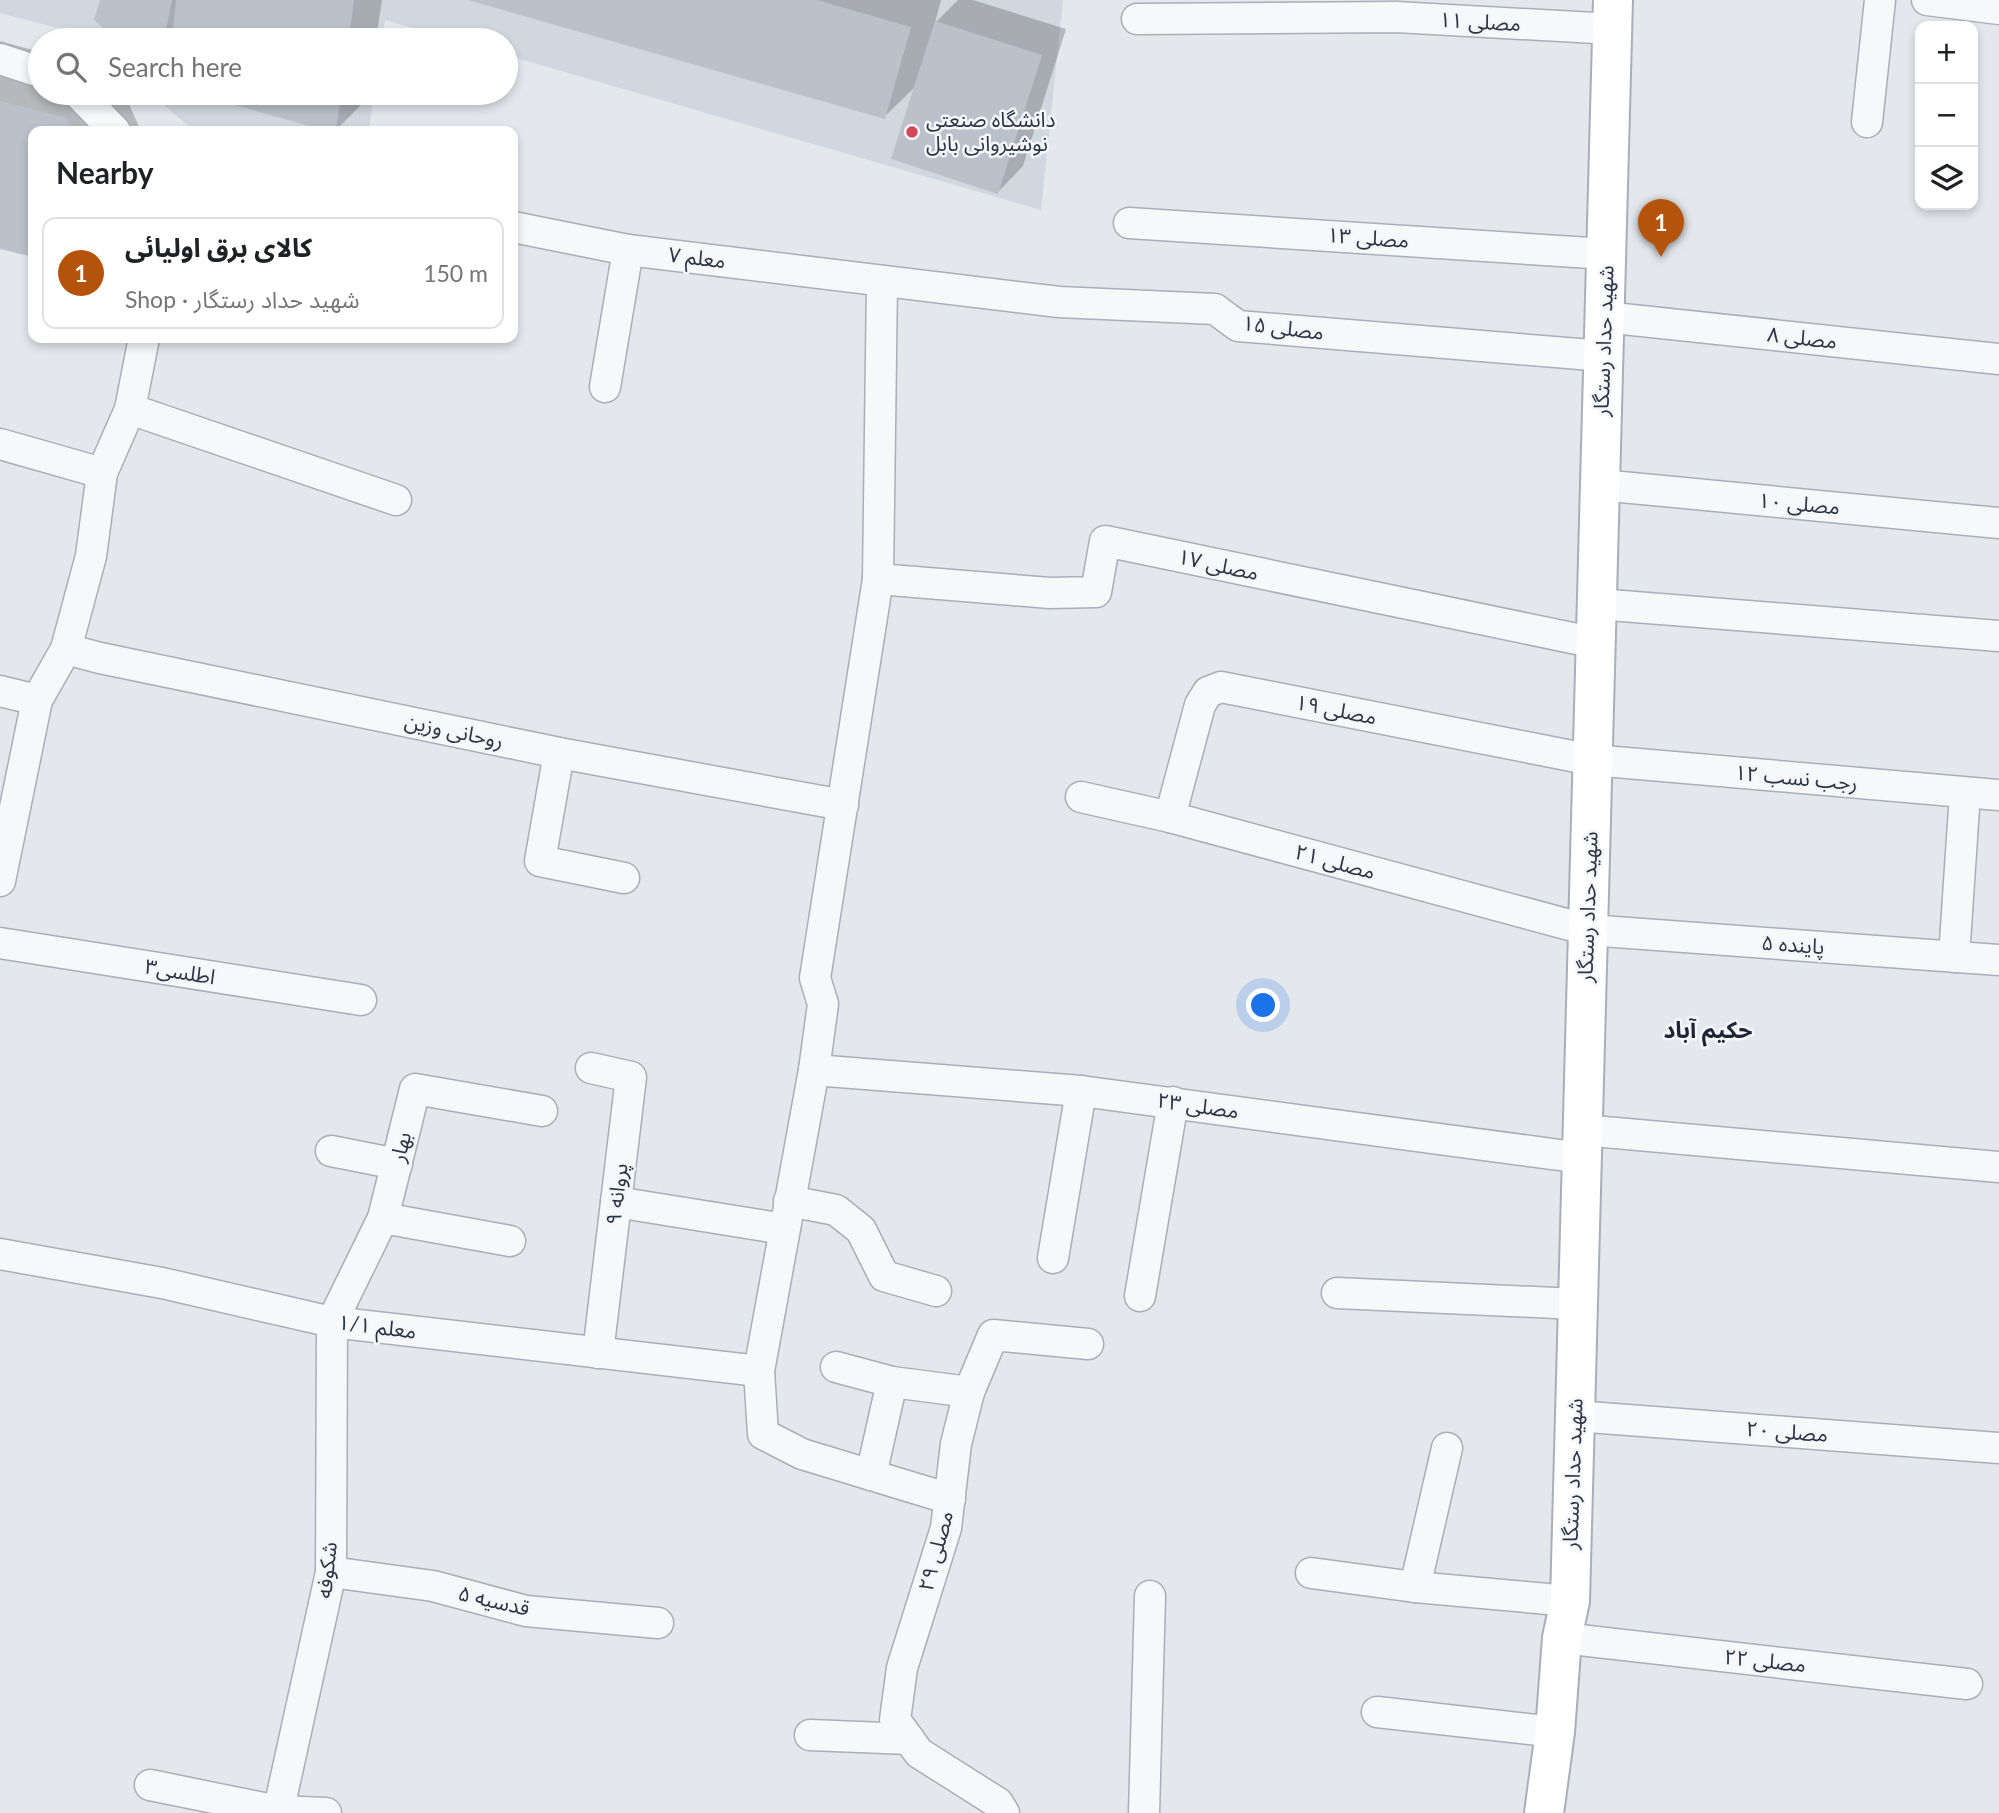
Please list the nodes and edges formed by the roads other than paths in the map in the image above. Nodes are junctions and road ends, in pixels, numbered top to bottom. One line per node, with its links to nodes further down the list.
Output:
1 (1880, 0): 10 (street)
2 (1927, 0): 4 (street)
3 (1396, 8): 5 (street, مصلی ۱۱); 6 (street, مصلی ۱۱)
4 (1999, 9)
5 (1613, 14): 15 (main road, شهید حداد رستگار)
6 (1137, 19)
7 (0, 59): 8 (street)
8 (28, 68)
9 (90, 105): 11 (street)
10 (1867, 122)
11 (111, 126)
12 (1129, 223): 15 (street, مصلی ۱۳)
13 (518, 228): 14 (street, معلم ۷)
14 (628, 250): 16 (street, معلم ۷); 21 (street)
15 (1606, 254): 17 (main road, شهید حداد رستگار)
16 (882, 281): 19 (street, مصلی ۱۵); 28 (street)
17 (1604, 317): 19 (main road, شهید حداد رستگار); 20 (street, مصلی ۸)
18 (143, 343): 22 (street)
19 (1604, 356): 25 (main road, شهید حداد رستگار)
20 (1999, 359)
21 (605, 387)
22 (130, 409): 24 (street); 26 (street)
23 (0, 444): 24 (street)
24 (102, 473): 32 (street)
25 (1600, 485): 27 (street, مصلی ۱۰); 29 (main road, شهید حداد رستگار)
26 (396, 500)
27 (1999, 523)
28 (878, 579): 31 (street, مصلی ۱۷); 40 (street)
29 (1597, 604): 30 (street); 31 (main road, شهید حداد رستگار)
30 (1999, 636)
31 (1596, 643): 36 (main road, شهید حداد رستگار)
32 (66, 649): 34 (street); 35 (street, روحانی وزین)
33 (0, 691): 34 (street)
34 (37, 700): 43 (street)
35 (559, 753): 40 (street, روحانی وزین); 42 (street)
36 (1592, 760): 37 (street, رجب نسب ۱۲); 41 (street, مصلی ۱۹); 44 (main road, شهید حداد رستگار)
37 (1965, 793): 38 (street, رجب نسب ۱۲); 46 (street)
38 (1999, 795)
39 (1082, 797): 41 (street, مصلی ۲۱)
40 (843, 805): 50 (street)
41 (1170, 817): 44 (street, مصلی ۲۱)
42 (624, 878)
43 (0, 881)
44 (1588, 930): 46 (street, پاینده ۵); 54 (main road, شهید حداد رستگار)
45 (0, 943): 48 (street, اطلسی۳)
46 (1954, 957): 47 (street, پاینده ۵)
47 (1999, 960)
48 (361, 1000)
49 (591, 1068): 58 (street, پروانه ۹)
50 (814, 1070): 51 (street, مصلی ۲۳); 59 (street)
51 (1081, 1091): 52 (street, مصلی ۲۳); 63 (street)
52 (1173, 1102): 54 (street, مصلی ۲۳); 66 (street)
53 (542, 1111): 56 (street, بهار)
54 (1582, 1144): 57 (street, مصلی ۲۳); 67 (main road, شهید حداد رستگار)
55 (331, 1151): 56 (street)
56 (397, 1164): 60 (street, بهار)
57 (1999, 1167)
58 (616, 1202): 59 (street); 70 (street, پروانه ۹)
59 (787, 1215): 64 (street); 72 (street)
60 (383, 1218): 61 (street); 68 (street, بهار)
61 (510, 1241)
62 (0, 1254): 68 (street, معلم ۱/۱)
63 (1053, 1258)
64 (936, 1291)
65 (1337, 1293): 67 (street)
66 (1140, 1296)
67 (1577, 1304): 75 (main road, شهید حداد رستگار)
68 (332, 1322): 70 (street, معلم ۱/۱); 80 (street, شکوفه)
69 (1088, 1344): 74 (street, مصلی ۲۹)
70 (598, 1353): 72 (street, معلم ۱/۱)
71 (836, 1367): 73 (street)
72 (760, 1371): 78 (street)
73 (892, 1382): 74 (street); 78 (street)
74 (969, 1392): 79 (street, مصلی ۲۹)
75 (1575, 1416): 77 (street, مصلی ۲۰); 84 (main road, شهید حداد رستگار)
76 (1447, 1448): 82 (street)
77 (1999, 1448)
78 (871, 1475): 79 (street)
79 (950, 1499): 91 (street, مصلی ۲۹)
80 (331, 1572): 85 (street, قدسیه ۵); 93 (street, شکوفه)
81 (1311, 1573): 82 (street)
82 (1415, 1587): 84 (street)
83 (1150, 1595): 96 (street)
84 (1570, 1601): 86 (main road, شهید حداد رستگار)
85 (659, 1623)
86 (1562, 1638): 87 (street, مصلی ۲۲); 89 (main road, شهید حداد رستگار)
87 (1968, 1684)
88 (1377, 1712): 89 (street)
89 (1555, 1732): 97 (main road, شهید حداد رستگار)
90 (810, 1735): 91 (street)
91 (909, 1739): 95 (street, مصلی ۲۹)
92 (150, 1785): 93 (street)
93 (278, 1812): 94 (street)
94 (326, 1813)
95 (1004, 1813)
96 (1144, 1813)
97 (1544, 1813)

